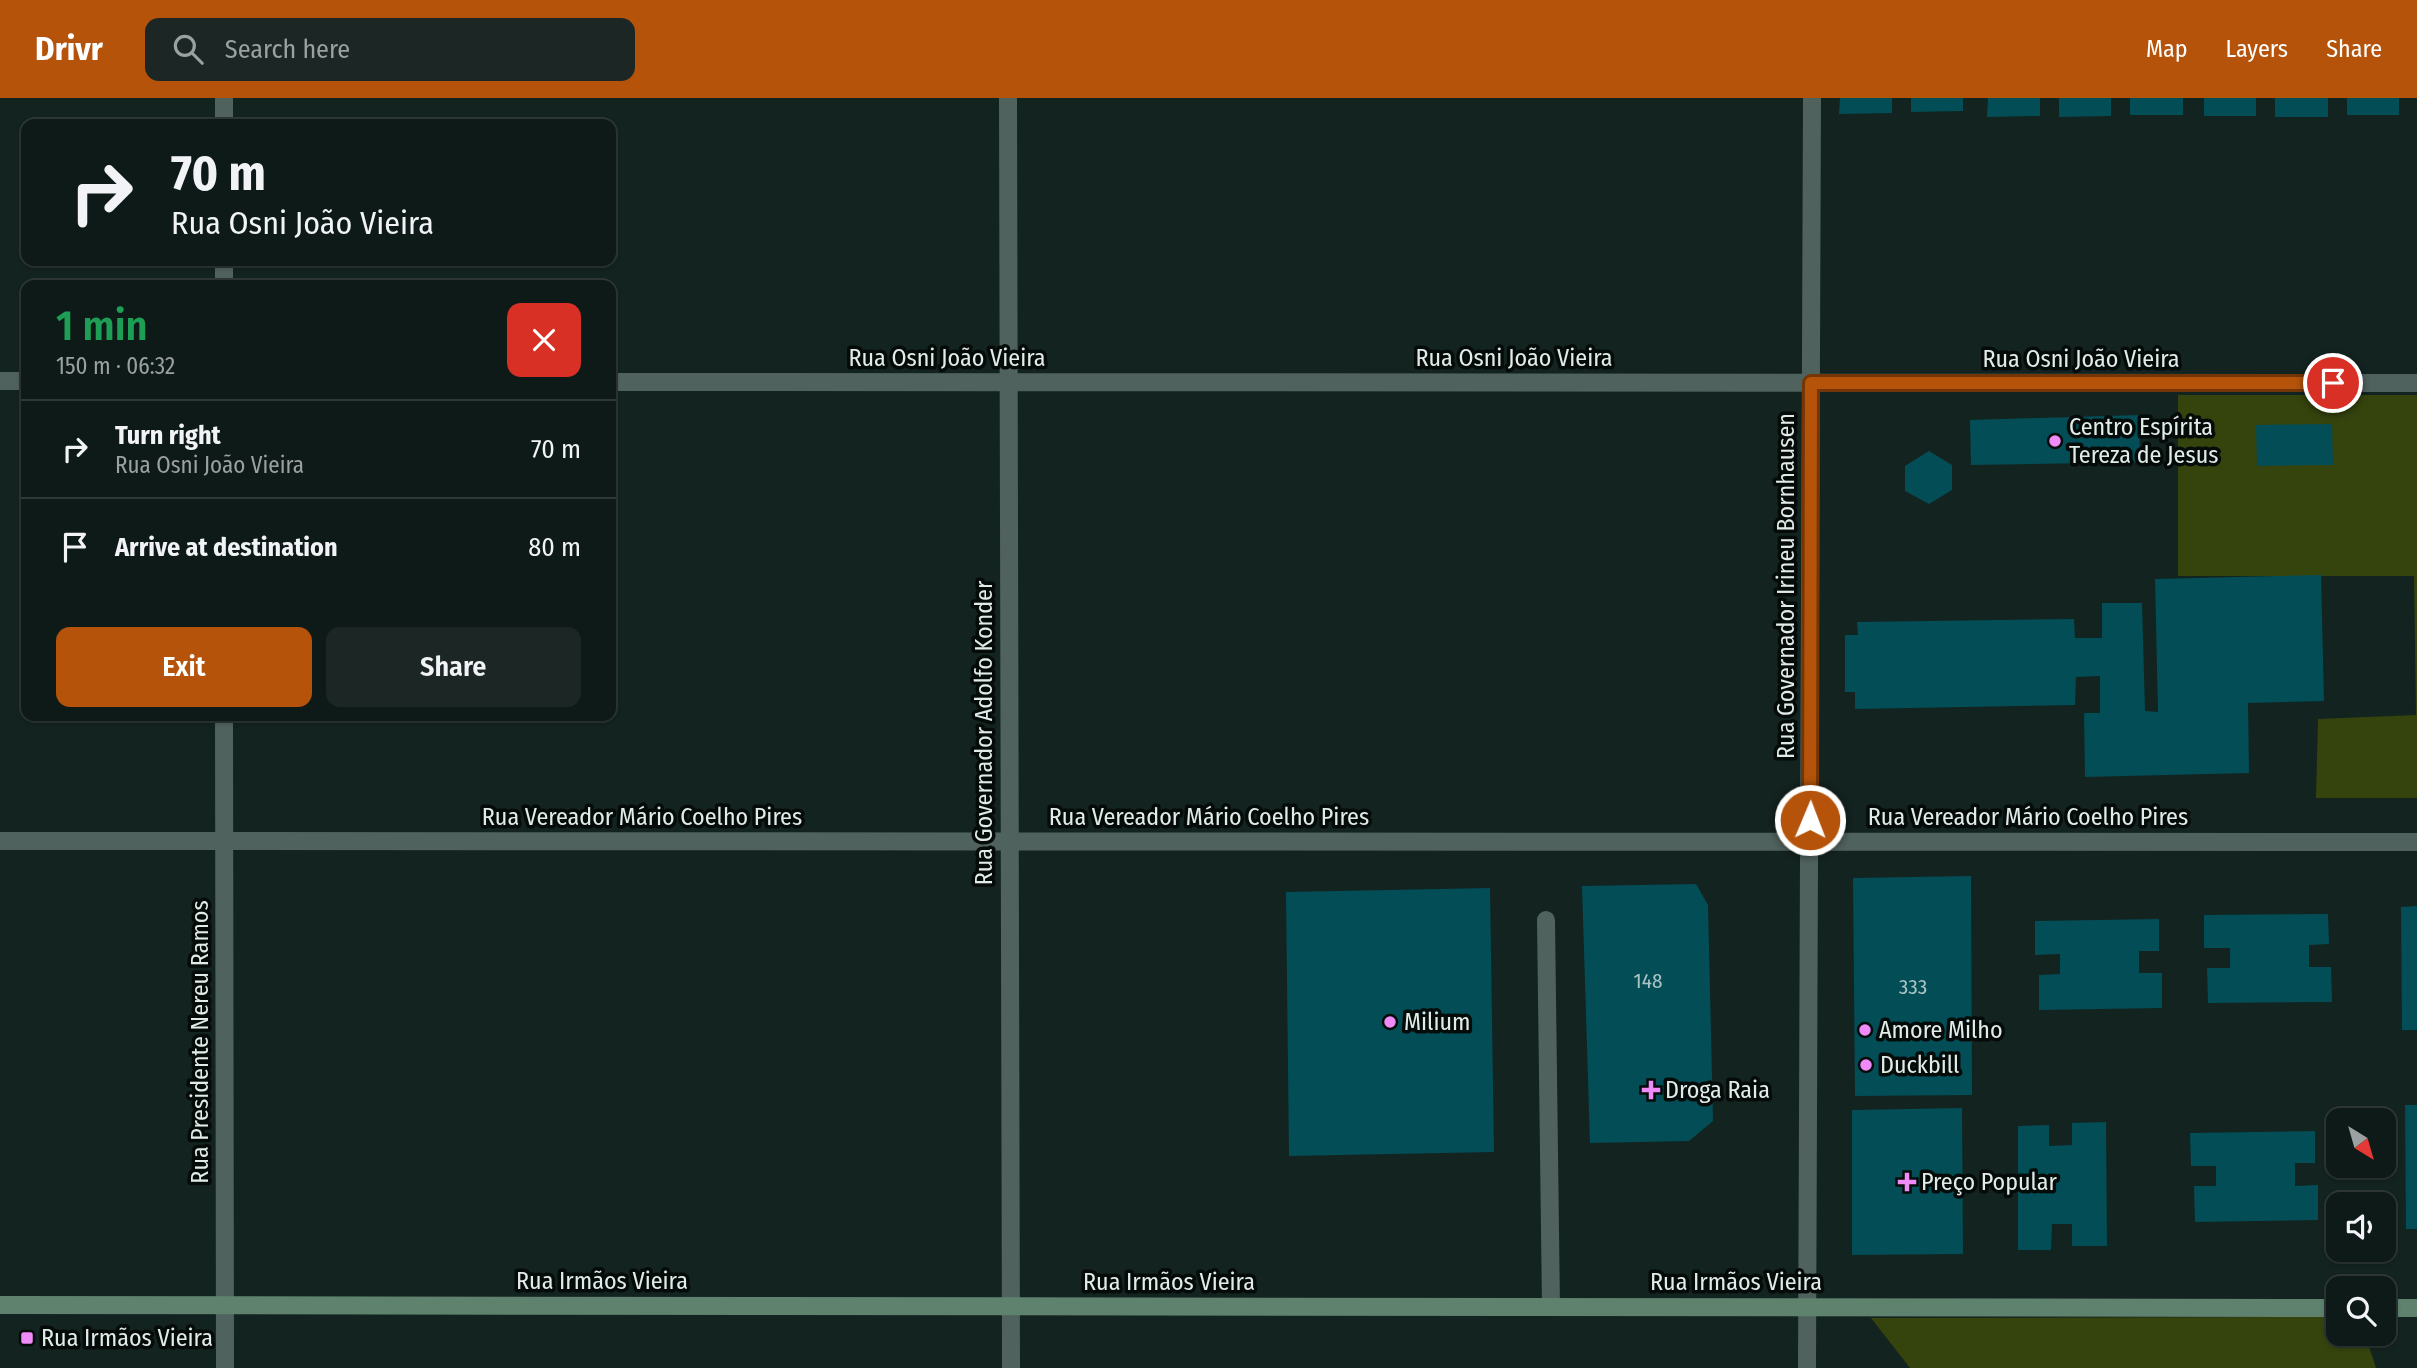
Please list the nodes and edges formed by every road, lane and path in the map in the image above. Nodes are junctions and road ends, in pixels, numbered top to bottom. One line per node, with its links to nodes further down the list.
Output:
1 (224, 98): 4 (street)
2 (1008, 98): 8 (street, Rua Governador Adolfo Konder)
3 (1812, 98): 9 (street, Rua Governador Irineu Bornhausen)
4 (224, 119)
5 (0, 381): 6 (street)
6 (21, 381)
7 (616, 382): 8 (street, Rua Osni João Vieira)
8 (1008, 383): 9 (street, Rua Osni João Vieira); 14 (street, Rua Governador Adolfo Konder)
9 (1811, 383): 10 (street, Rua Osni João Vieira); 15 (street, Rua Governador Irineu Bornhausen)
10 (2417, 383)
11 (224, 721): 13 (street, Rua Presidente Nereu Ramos)
12 (0, 841): 13 (street, Rua Vereador Mário Coelho Pires)
13 (225, 841): 14 (street, Rua Vereador Mário Coelho Pires); 19 (street, Rua Presidente Nereu Ramos)
14 (1009, 841): 15 (street, Rua Vereador Mário Coelho Pires); 20 (street, Rua Governador Adolfo Konder)
15 (1809, 842): 16 (street, Rua Vereador Mário Coelho Pires); 22 (street, Rua Governador Irineu Bornhausen)
16 (2417, 842)
17 (1546, 920): 21 (street)
18 (0, 1305): 19 (main road, Rua Irmãos Vieira)
19 (225, 1306): 20 (main road, Rua Irmãos Vieira); 26 (street, Rua Presidente Nereu Ramos)
20 (1010, 1306): 21 (main road, Rua Irmãos Vieira); 27 (street, Rua Governador Adolfo Konder)
21 (1551, 1307): 22 (main road, Rua Irmãos Vieira)
22 (1807, 1307): 23 (main road, Rua Irmãos Vieira); 28 (street, Rua Governador Irineu Bornhausen)
23 (2326, 1308)
24 (2396, 1308): 25 (main road)
25 (2417, 1308)
26 (225, 1368)
27 (1011, 1368)
28 (1807, 1368)

